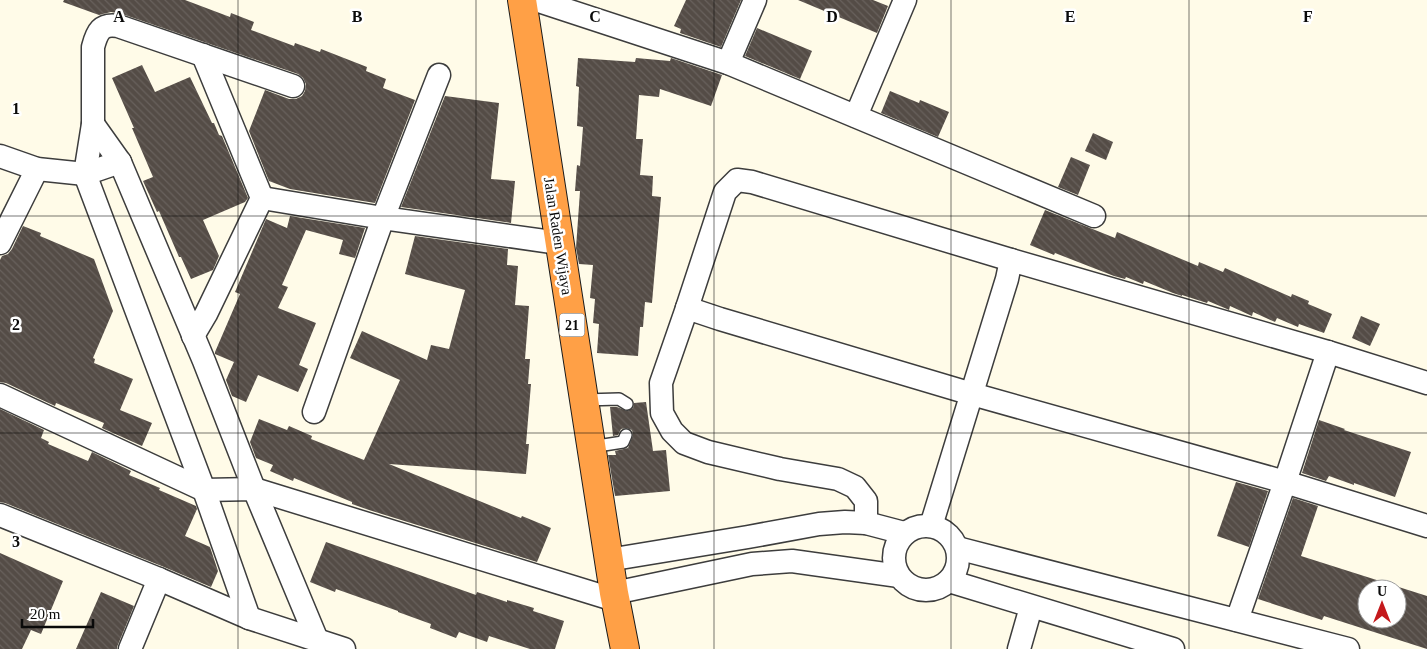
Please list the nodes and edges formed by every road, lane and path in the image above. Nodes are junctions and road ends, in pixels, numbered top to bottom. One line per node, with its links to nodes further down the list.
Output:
1 (522, 0): 19 (highway, Jalan Raden Wijaya / 21)
2 (536, 0): 6 (street)
3 (755, 0): 6 (street)
4 (905, 0): 9 (street)
5 (203, 55): 8 (street); 10 (street); 15 (street)
6 (728, 63): 9 (street)
7 (439, 75): 17 (street)
8 (293, 86)
9 (856, 116): 16 (street)
10 (92, 124): 12 (street); 14 (street)
11 (0, 156): 13 (street)
12 (120, 162): 14 (street); 22 (street)
13 (37, 169): 14 (street); 18 (street)
14 (85, 174): 34 (street)
15 (262, 198): 17 (street); 22 (street)
16 (1094, 216)
17 (383, 218): 19 (street); 29 (street)
18 (0, 243)
19 (559, 243): 27 (highway, Jalan Raden Wijaya / 21)
20 (1011, 260): 21 (street); 23 (street); 25 (street)
21 (687, 308): 25 (street); 36 (street)
22 (193, 336): 33 (street)
23 (1328, 352): 24 (street); 32 (street)
24 (1427, 383)
25 (972, 394): 32 (street); 37 (street)
26 (0, 395): 34 (street)
27 (584, 400): 28 (lane); 31 (highway, Jalan Raden Wijaya / 21)
28 (627, 404)
29 (314, 412)
30 (626, 435): 31 (lane)
31 (591, 447): 42 (highway, Jalan Raden Wijaya / 21)
32 (1285, 482): 38 (street); 50 (street)
33 (254, 488): 34 (street); 47 (street); 51 (street)
34 (204, 490): 49 (street)
35 (0, 515): 45 (street)
36 (866, 523): 39 (street); 40 (street)
37 (931, 526): 39 (street); 41 (street)
38 (1427, 526)
39 (904, 533): 44 (street)
40 (748, 538): 42 (street); 43 (street)
41 (957, 548): 46 (street); 50 (street)
42 (608, 560): 47 (highway, Jalan Raden Wijaya / 21)
43 (752, 564): 44 (street); 47 (street)
44 (899, 576): 46 (street)
45 (159, 579): 49 (street); 52 (street)
46 (949, 581): 48 (street)
47 (614, 596): 54 (highway, Jalan Raden Wijaya / 21)
48 (1032, 607): 55 (street); 56 (street)
49 (249, 618): 51 (street)
50 (1237, 620): 57 (street)
51 (317, 640): 53 (street)
52 (130, 649)
53 (344, 649)
54 (625, 649)
55 (1019, 649)
56 (1173, 649)
57 (1348, 649)

